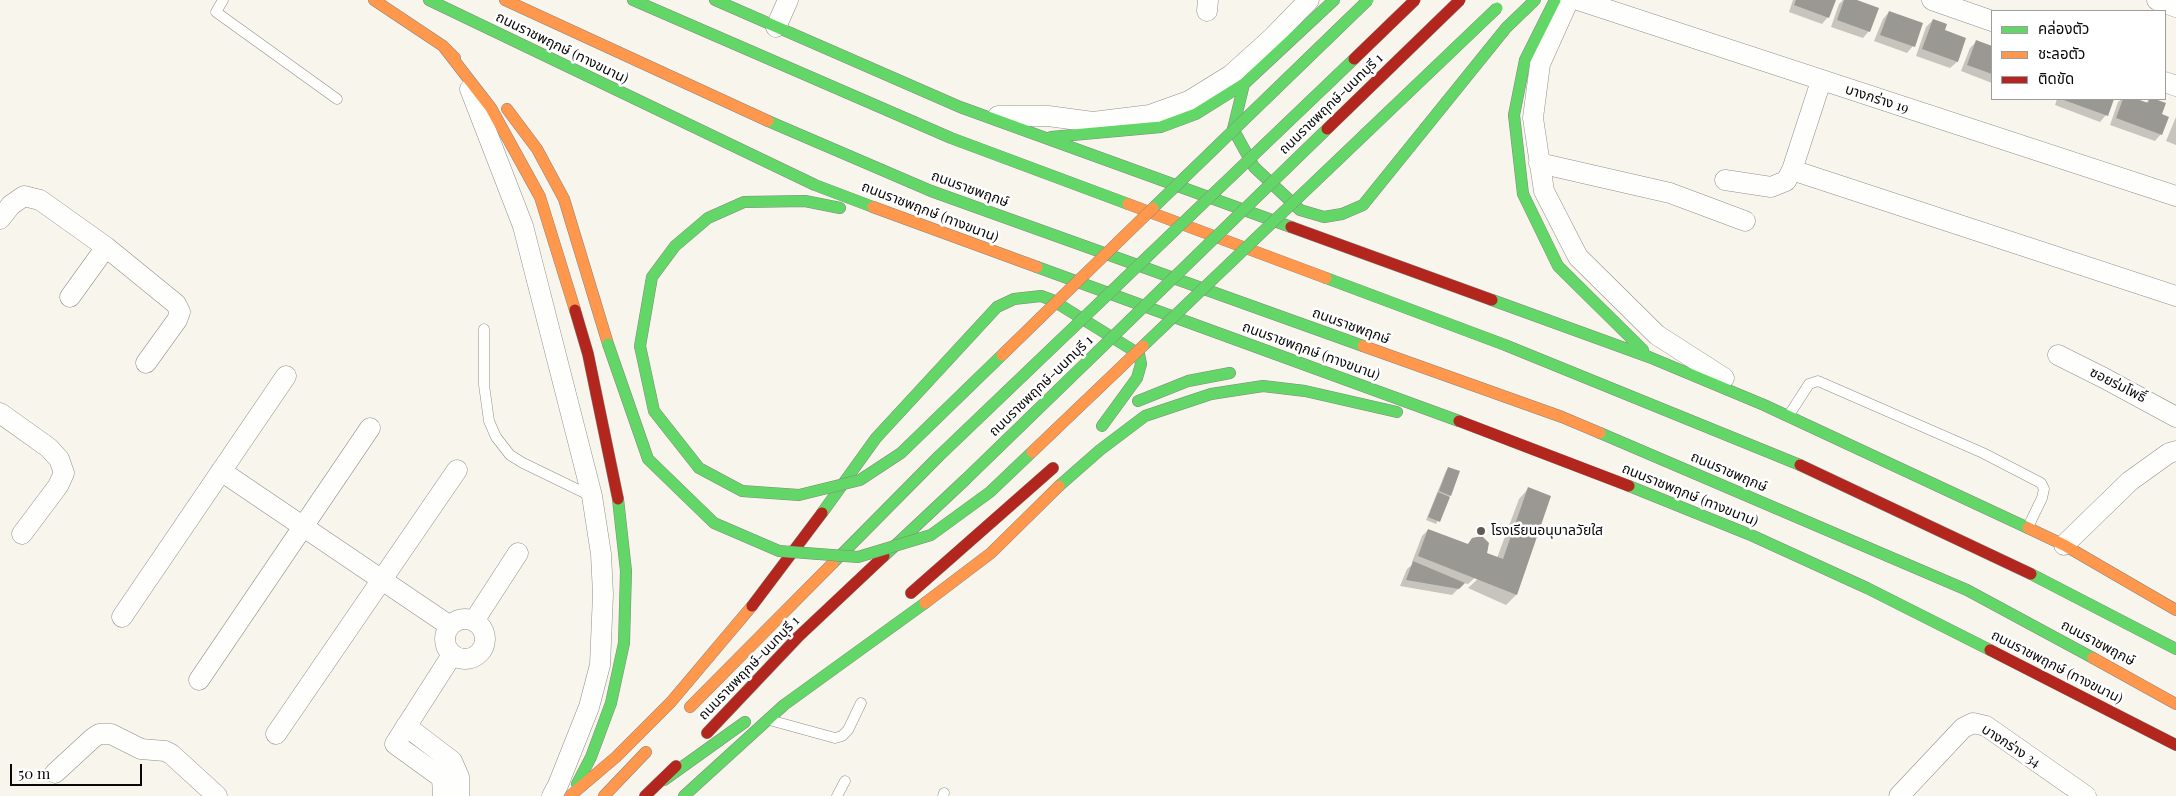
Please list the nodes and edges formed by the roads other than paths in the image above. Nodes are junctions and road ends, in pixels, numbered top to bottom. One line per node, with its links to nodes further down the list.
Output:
1 (223, 0): 29 (lane)
2 (374, 0): 25 (main road)
3 (429, 0): 37 (main road, ถนนราชพฤกษ์ (ทางขนาน))
4 (505, 0): 77 (main road, ถนนราชพฤกษ์)
5 (633, 0): 22 (main road)
6 (641, 0): 22 (main road)
7 (715, 0): 24 (main road)
8 (788, 0): 24 (street)
9 (1308, 0): 30 (street)
10 (1334, 0): 28 (main road)
11 (1368, 0): 37 (main road, bridge)
12 (1415, 0): 78 (main road, ถนนราชพฤกษ์-นนทบุรี 1, bridge)
13 (1460, 0): 85 (main road, ถนนราชพฤกษ์-นนทบุรี 1, bridge)
14 (1535, 0): 28 (main road)
15 (1554, 0): 44 (main road)
16 (1569, 0): 32 (street)
17 (1578, 0): 27 (street, บางกร่าง 19)
18 (1932, 0): 23 (street)
19 (2157, 0): 21 (street)
20 (1500, 4): 25 (main road, bridge)
21 (2176, 7)
22 (661, 13): 73 (main road)
23 (1991, 21)
24 (776, 27): 30 (main road)
25 (442, 46): 26 (main road)
26 (466, 76): 60 (street); 91 (main road)
27 (1821, 81): 33 (street); 35 (street, บางกร่าง 19)
28 (1244, 84): 31 (main road)
29 (338, 99)
30 (984, 116): 31 (main road)
31 (1042, 138): 44 (main road)
32 (1539, 163): 38 (street); 50 (street)
33 (1792, 170): 34 (street); 40 (street)
34 (1725, 180)
35 (2176, 196)
36 (0, 219): 39 (street)
37 (908, 221): 49 (main road, ถนนราชพฤกษ์ (ทางขนาน))
38 (1744, 221)
39 (106, 247): 41 (street); 45 (street)
40 (2176, 296)
41 (70, 297)
42 (484, 329): 60 (lane)
43 (2058, 355): 53 (street, ซอยร่มโพธิ์)
44 (1649, 357): 50 (main road)
45 (146, 363)
46 (1244, 372): 91 (main road)
47 (286, 376): 59 (street)
48 (1302, 377): 49 (main road)
49 (1360, 384): 54 (main road, ถนนราชพฤกษ์ (ทางขนาน))
50 (1764, 405): 52 (main road)
51 (0, 413): 63 (street)
52 (1788, 416): 62 (main road); 62 (lane)
53 (2176, 417)
54 (1450, 419): 79 (main road); 82 (main road, ถนนราชพฤกษ์ (ทางขนาน))
55 (370, 428): 61 (street)
56 (2176, 451): 64 (street)
57 (1064, 458): 67 (main road)
58 (457, 470): 66 (street)
59 (221, 472): 61 (street); 69 (street)
60 (592, 496): 90 (street)
61 (303, 526): 66 (street); 75 (street)
62 (2028, 528): 64 (main road)
63 (22, 534)
64 (2064, 545): 68 (main road)
65 (518, 554): 70 (street)
66 (382, 580): 71 (street); 81 (street)
67 (900, 602)
68 (2176, 610)
69 (122, 617)
70 (474, 621): 71 (street); 74 (street)
71 (450, 626): 74 (street)
72 (870, 628): 85 (main road)
73 (2176, 649)
74 (452, 655): 80 (street)
75 (199, 680)
76 (861, 703): 79 (lane)
77 (2176, 704)
78 (680, 717)
79 (769, 720): 94 (main road)
80 (406, 726): 88 (street); 89 (street)
81 (276, 734)
82 (2176, 745)
83 (652, 746): 92 (main road)
84 (55, 773): 87 (street)
85 (664, 780): 93 (main road, ถนนราชพฤกษ์-นนทบุรี 1)
86 (845, 781): 95 (lane)
87 (216, 796)
88 (443, 796)
89 (459, 796)
90 (552, 796)
91 (570, 796)
92 (604, 796)
93 (645, 796)
94 (684, 796)
95 (837, 796)
96 (1899, 796): 97 (street, บางกร่าง 34)
97 (2086, 796)

